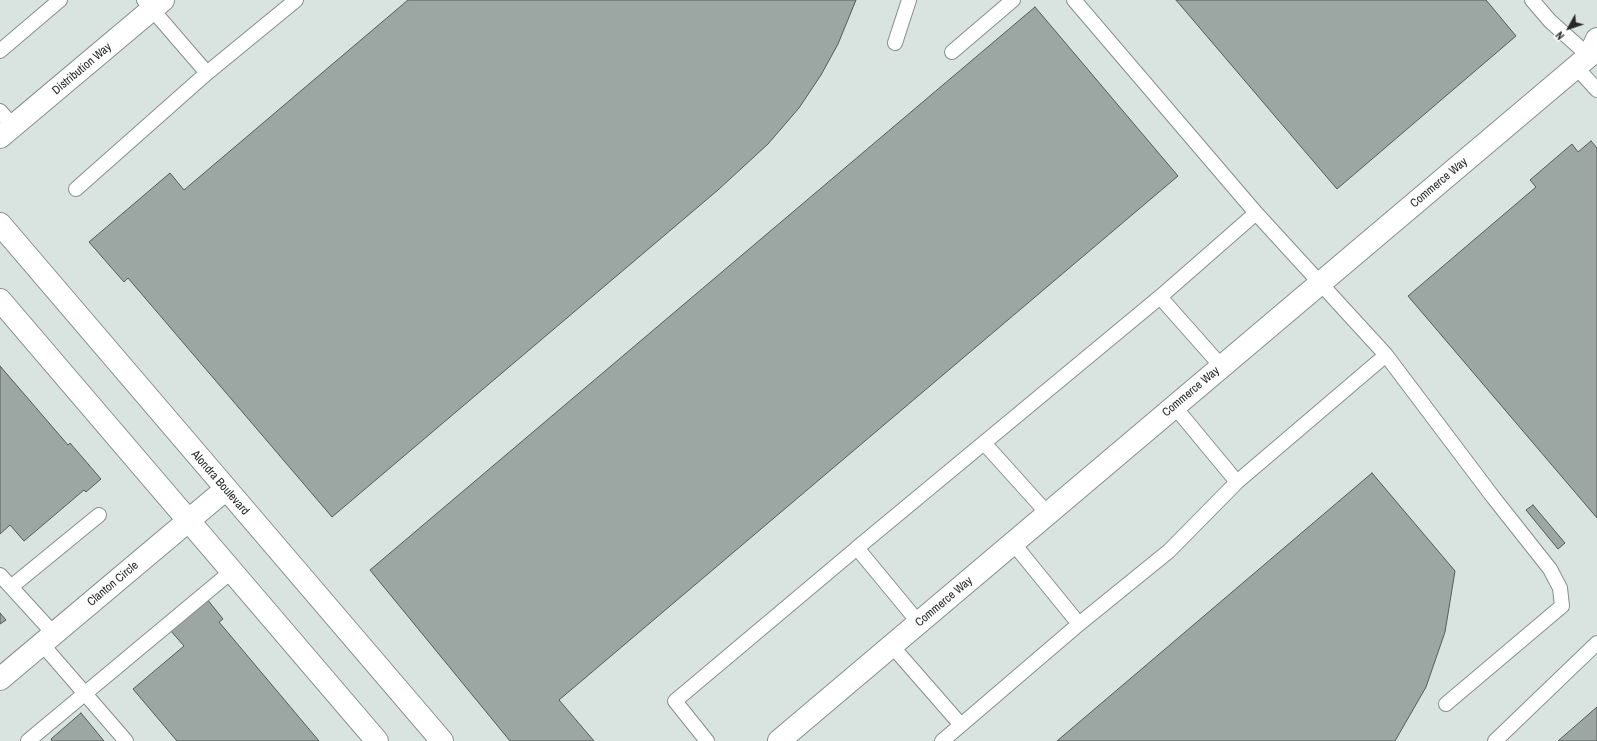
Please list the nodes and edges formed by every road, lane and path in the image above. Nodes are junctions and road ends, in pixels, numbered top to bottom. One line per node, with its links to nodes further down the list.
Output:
1 (60, 0): 9 (lane)
2 (296, 0): 12 (lane)
3 (909, 0): 8 (lane)
4 (1013, 0): 10 (lane)
5 (1074, 0): 16 (lane)
6 (1532, 0): 11 (lane)
7 (153, 3): 12 (lane); 14 (street, Distribution Way)
8 (896, 43)
9 (0, 50)
10 (952, 52)
11 (1587, 54): 13 (lane); 18 (street, Commerce Way)
12 (207, 73): 15 (lane)
13 (1597, 90)
14 (4, 125)
15 (76, 189)
16 (1256, 213): 18 (lane); 19 (lane)
17 (0, 224): 26 (street, Alondra Boulevard)
18 (1321, 283): 21 (lane); 22 (street, Commerce Way)
19 (1160, 297): 22 (lane); 24 (lane)
20 (0, 300): 29 (street)
21 (1386, 354): 25 (lane); 42 (lane)
22 (1222, 367): 23 (street, Commerce Way)
23 (1174, 406): 25 (lane); 27 (street, Commerce Way)
24 (984, 443): 27 (lane); 31 (lane)
25 (1237, 482): 36 (lane)
26 (226, 489): 29 (street, Clanton Circle); 47 (street, Alondra Boulevard)
27 (1048, 514): 30 (street, Commerce Way)
28 (99, 515): 34 (lane)
29 (189, 521): 32 (street); 37 (street, Clanton Circle)
30 (1013, 543): 35 (street, Commerce Way); 36 (lane)
31 (857, 548): 35 (lane); 48 (lane)
32 (232, 571): 41 (lane); 46 (street)
33 (0, 575): 34 (lane)
34 (11, 587): 37 (lane)
35 (919, 623): 39 (street, Commerce Way)
36 (1079, 624): 43 (lane)
37 (48, 639): 40 (street, Clanton Circle); 41 (lane)
38 (1597, 643): 51 (lane)
39 (892, 646): 43 (lane); 49 (street, Commerce Way)
40 (0, 679)
41 (85, 693): 44 (lane); 45 (lane)
42 (1446, 704)
43 (961, 725): 50 (lane)
44 (28, 741)
45 (126, 741)
46 (377, 741)
47 (442, 741)
48 (707, 741)
49 (779, 741)
50 (942, 741)
51 (1495, 741)

